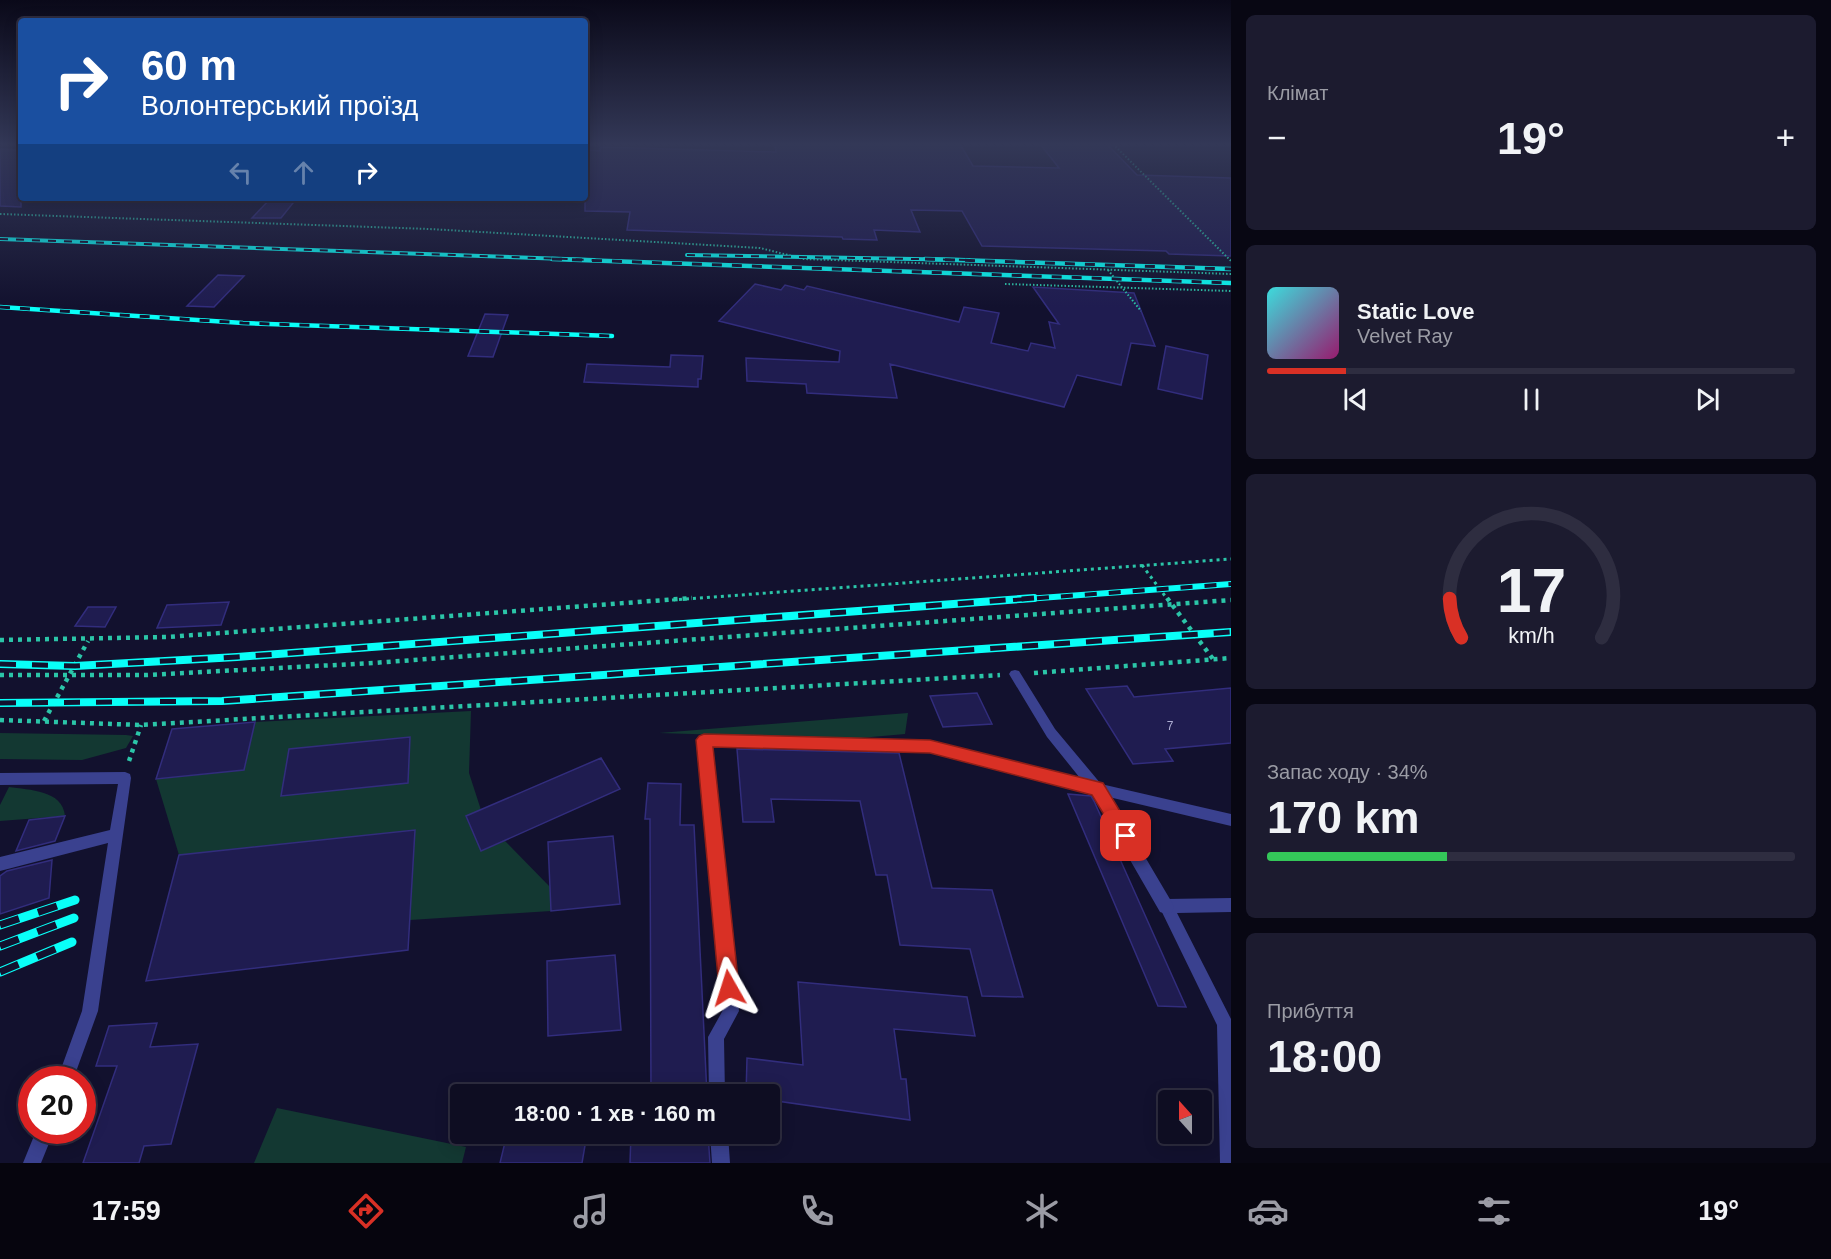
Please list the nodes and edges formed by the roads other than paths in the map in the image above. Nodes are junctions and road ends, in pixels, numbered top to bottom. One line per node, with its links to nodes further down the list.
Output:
1 (1015, 674): 3 (lane)
2 (0, 779): 6 (lane)
3 (1097, 789): 4 (lane); 5 (street); 9 (street)
4 (1231, 820)
5 (712, 824): 11 (lane)
6 (116, 835): 7 (lane); 10 (lane)
7 (0, 864)
8 (1231, 905): 9 (lane)
9 (1166, 906): 16 (lane)
10 (69, 1066)
11 (717, 1084)
12 (40, 1144): 14 (lane)
13 (720, 1144): 15 (lane)
14 (32, 1163)
15 (721, 1163)
16 (1229, 1163)

